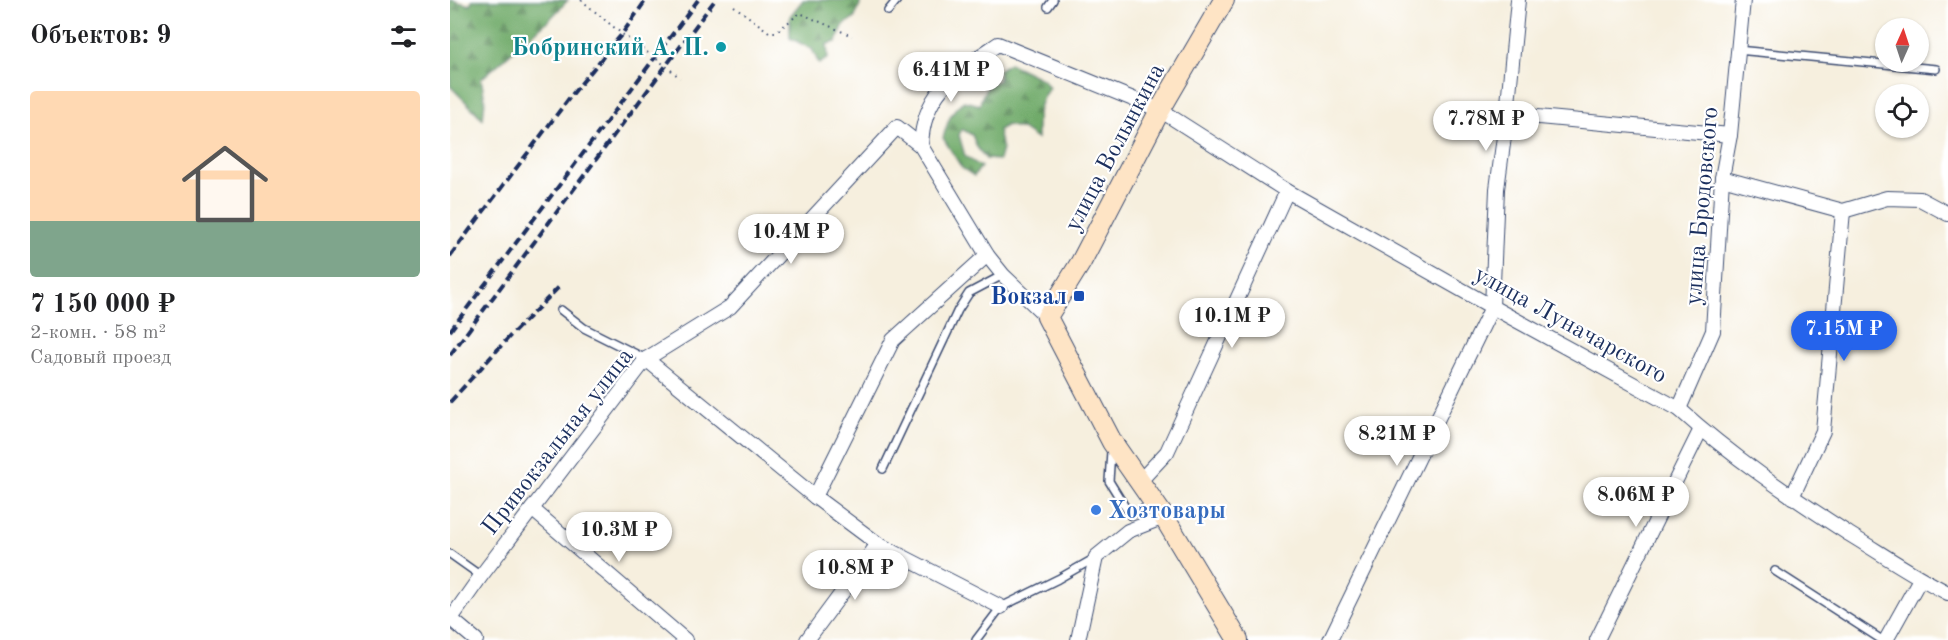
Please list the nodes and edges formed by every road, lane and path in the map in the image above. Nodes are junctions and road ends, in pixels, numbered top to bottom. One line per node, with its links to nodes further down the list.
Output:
1 (581, 0): 11 (path)
2 (897, 0): 7 (lane)
3 (1224, 0): 12 (street, улица Волынкина)
4 (1518, 0): 13 (street)
5 (1743, 0): 9 (street, улица Бродовского)
6 (734, 6): 8 (path)
7 (888, 11)
8 (852, 36)
9 (1737, 50): 10 (lane); 14 (street, улица Бродовского)
10 (1936, 69)
11 (680, 78)
12 (1160, 110): 15 (street, улица Луначарского); 17 (street, улица Луначарского); 24 (street, улица Волынкина)
13 (1507, 114): 14 (street); 22 (street)
14 (1730, 135): 16 (street, улица Бродовского)
15 (921, 146): 20 (street); 25 (street, Привокзальная улица)
16 (1722, 178): 18 (street); 26 (street, улица Бродовского)
17 (1287, 191): 22 (street, улица Луначарского); 30 (street)
18 (1843, 212): 19 (street); 32 (street)
19 (1948, 213)
20 (987, 255): 21 (street); 31 (street)
21 (1003, 275): 24 (street); 29 (lane)
22 (1492, 307): 26 (street, улица Луначарского); 50 (street)
23 (561, 310): 25 (lane)
24 (1047, 317): 28 (street)
25 (645, 359): 31 (street); 33 (street, Привокзальная улица)
26 (1679, 409): 27 (street, улица Луначарского)
27 (1701, 429): 32 (street, улица Луначарского); 51 (street)
28 (1112, 442): 30 (street); 34 (lane)
29 (883, 469)
30 (1139, 482): 34 (street)
31 (815, 497): 35 (street)
32 (1792, 497): 40 (street, улица Луначарского)
33 (532, 509): 39 (street, Привокзальная улица); 45 (street)
34 (1159, 510): 37 (street); 49 (street)
35 (878, 544): 42 (street); 46 (street)
36 (450, 554): 39 (lane)
37 (1096, 557): 42 (lane); 48 (street)
38 (1775, 571): 52 (lane)
39 (481, 576): 43 (street, Привокзальная улица)
40 (1920, 579): 41 (street, улица Луначарского); 52 (street)
41 (1948, 593)
42 (1001, 607): 47 (lane)
43 (450, 620): 44 (street)
44 (476, 640)
45 (685, 640)
46 (807, 640)
47 (975, 640)
48 (1078, 640)
49 (1238, 640)
50 (1330, 640)
51 (1597, 640)
52 (1884, 640)

